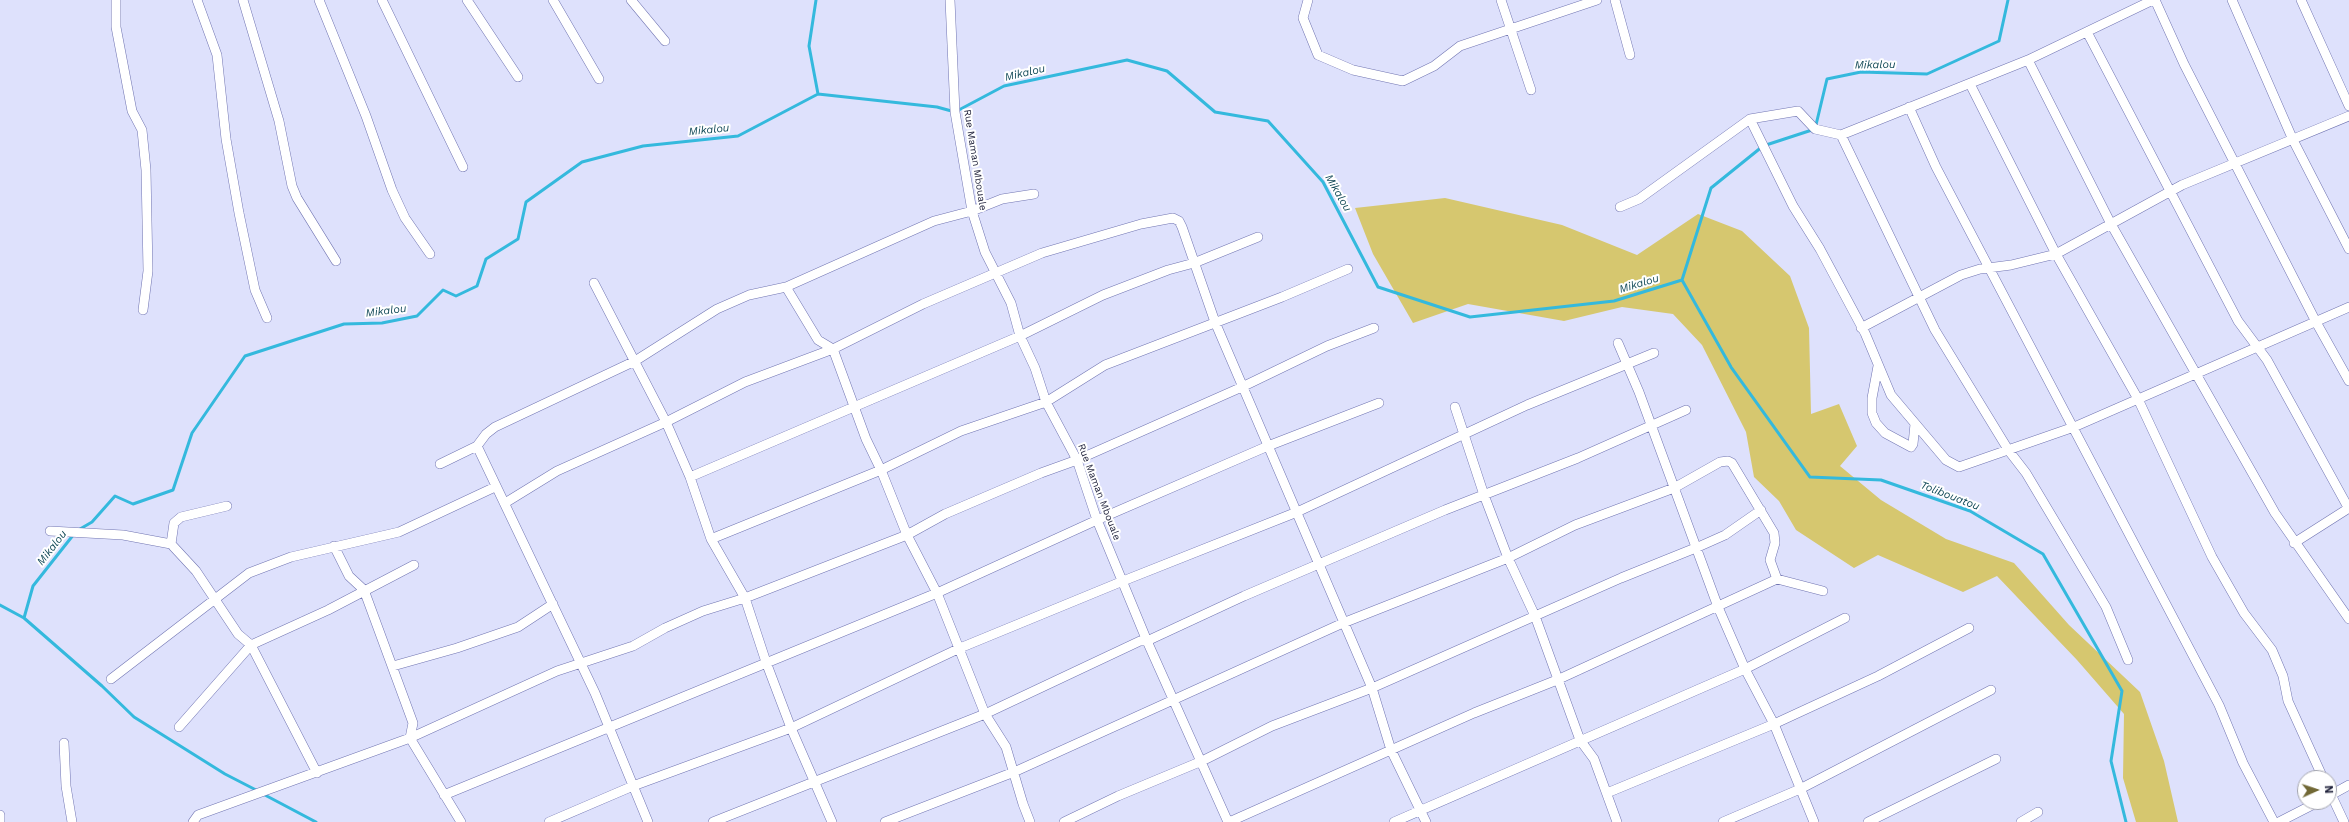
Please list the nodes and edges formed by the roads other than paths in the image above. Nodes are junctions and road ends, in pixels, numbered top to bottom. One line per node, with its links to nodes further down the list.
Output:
1 (116, 0): 52 (street)
2 (197, 0): 53 (street)
3 (243, 0): 43 (street)
4 (319, 0): 41 (street)
5 (382, 0): 33 (street)
6 (467, 0): 22 (street)
7 (553, 0): 23 (street)
8 (631, 0): 19 (street)
9 (950, 0): 37 (street, Rue Maman Mbouale)
10 (1308, 0): 17 (street)
11 (1501, 0): 17 (street)
12 (1597, 0): 17 (street)
13 (1615, 0): 20 (street)
14 (2154, 0): 18 (street); 32 (street)
15 (2232, 0): 31 (street)
16 (2301, 0): 26 (street)
17 (1511, 30): 25 (street)
18 (2087, 32): 21 (street); 34 (street)
19 (665, 41)
20 (1630, 55)
21 (2028, 60): 24 (street); 38 (street)
22 (518, 77)
23 (599, 78)
24 (1970, 84): 27 (street); 42 (street)
25 (1531, 90)
26 (2349, 106)
27 (1909, 107): 30 (street); 45 (street)
28 (2349, 116): 31 (street)
29 (1750, 119): 30 (street); 36 (street); 57 (street)
30 (1840, 135): 50 (street)
31 (2293, 140): 32 (street); 40 (street)
32 (2235, 164): 34 (street); 55 (street)
33 (463, 167)
34 (2170, 192): 38 (street); 60 (street)
35 (1034, 194): 37 (street)
36 (1620, 207)
37 (972, 211): 47 (street, Rue Maman Mbouale); 49 (street)
38 (2111, 224): 42 (street); 66 (street)
39 (1258, 236): 44 (street)
40 (2349, 249)
41 (430, 254)
42 (2056, 254): 45 (street); 69 (street)
43 (336, 261)
44 (1194, 263): 47 (street); 54 (street); 58 (street)
45 (1989, 267): 50 (street); 78 (street)
46 (1348, 269): 54 (street)
47 (995, 275): 58 (street, Rue Maman Mbouale); 61 (street)
48 (594, 283): 63 (street)
49 (786, 287): 61 (street); 63 (street)
50 (1918, 298): 57 (street); 82 (street)
51 (2349, 307): 55 (street)
52 (143, 310)
53 (267, 318)
54 (1215, 322): 68 (street); 70 (street)
55 (2316, 322): 60 (street); 67 (street)
56 (1374, 328): 68 (street)
57 (1861, 328): 65 (street)
58 (1020, 336): 70 (street, Rue Maman Mbouale); 73 (street)
59 (1618, 343): 64 (street)
60 (2258, 348): 66 (street); 92 (street)
61 (833, 349): 73 (street); 75 (street)
62 (1654, 353): 64 (street)
63 (635, 361): 75 (street); 80 (street)
64 (1628, 364): 77 (street); 79 (street)
65 (1878, 366): 76 (street); 76 (street)
66 (2197, 373): 69 (street); 99 (street)
67 (2349, 381)
68 (1242, 387): 81 (street); 83 (street)
69 (2138, 399): 78 (street); 144 (street)
70 (1046, 402): 83 (street, Rue Maman Mbouale); 85 (street)
71 (1379, 403): 81 (street)
72 (1456, 407): 79 (street)
73 (855, 408): 85 (street); 86 (street)
74 (1686, 410): 77 (street)
75 (666, 422): 86 (street); 90 (street)
76 (1915, 424): 82 (street)
77 (1652, 426): 88 (street); 89 (street)
78 (2074, 427): 82 (street); 178 (street)
79 (1464, 435): 89 (street); 94 (street)
80 (477, 446): 84 (street); 87 (street)
81 (1268, 446): 94 (street); 95 (street)
82 (2009, 451): 123 (street)
83 (1077, 460): 95 (street, Rue Maman Mbouale); 97 (street)
84 (440, 464)
85 (882, 470): 97 (street); 98 (street)
86 (690, 477): 98 (street)
87 (496, 487): 90 (street); 101 (street)
88 (1674, 488): 93 (street); 102 (street); 103 (street)
89 (1484, 495): 103 (street); 105 (street)
90 (505, 503): 113 (street)
91 (227, 506): 100 (street)
92 (2349, 509): 99 (street)
93 (1761, 510): 102 (street); 106 (street)
94 (1297, 512): 105 (street); 107 (street)
95 (1097, 520): 107 (street, Rue Maman Mbouale); 110 (street)
96 (50, 531): 100 (street)
97 (907, 536): 110 (street); 111 (street)
98 (711, 539): 111 (street)
99 (2294, 543): 117 (street)
100 (171, 544): 112 (street)
101 (334, 546): 108 (street); 112 (street)
102 (1698, 547): 114 (street); 115 (street)
103 (1508, 558): 115 (street); 118 (street)
104 (414, 565): 108 (street)
105 (1320, 565): 118 (street); 120 (street)
106 (1777, 579): 109 (street); 114 (street)
107 (1123, 580): 120 (street, Rue Maman Mbouale); 122 (street)
108 (364, 590): 121 (street); 126 (street)
109 (1823, 590)
110 (937, 592): 122 (street); 125 (street)
111 (745, 598): 124 (street); 125 (street)
112 (215, 600): 121 (street); 128 (street)
113 (553, 604): 124 (street); 126 (street)
114 (1718, 607): 127 (street); 129 (street)
115 (1535, 616): 129 (street); 130 (street)
116 (1845, 618): 127 (street)
117 (2349, 618)
118 (1343, 623): 130 (street); 132 (street)
119 (1969, 628): 134 (street)
120 (1147, 641): 132 (street, Rue Maman Mbouale); 133 (street)
121 (251, 645): 135 (street); 146 (street)
122 (960, 648): 133 (street); 137 (street)
123 (2128, 660)
124 (580, 662): 136 (street); 138 (street)
125 (766, 662): 136 (street); 137 (street)
126 (393, 666): 138 (street)
127 (1745, 669): 134 (street); 139 (street)
128 (111, 680)
129 (1557, 680): 139 (street); 141 (street)
130 (1372, 688): 141 (street); 143 (street)
131 (1991, 690): 150 (street)
132 (1175, 700): 143 (street, Rue Maman Mbouale); 145 (street)
133 (985, 714): 145 (street); 147 (street)
134 (1774, 724): 150 (street); 152 (street)
135 (178, 727)
136 (609, 727): 149 (street); 153 (street)
137 (791, 728): 147 (street); 149 (street)
138 (410, 738): 146 (street); 153 (street)
139 (1580, 740): 152 (street); 156 (street)
140 (64, 743): 160 (street)
141 (1391, 750): 156 (street); 170 (street)
142 (1996, 759): 176 (street)
143 (1202, 761): 169 (street); 170 (street, Rue Maman Mbouale)
144 (2319, 770)
145 (1014, 772): 167 (street); 168 (street)
146 (317, 773): 161 (street)
147 (814, 782): 165 (street); 166 (street)
148 (2349, 785): 151 (street)
149 (633, 786): 163 (street); 164 (street)
150 (1800, 789): 174 (street); 175 (street)
151 (2337, 791)
152 (1607, 793): 173 (street)
153 (444, 795): 162 (street)
154 (2337, 808): 180 (street)
155 (2302, 810): 179 (street)
156 (1422, 811): 171 (street); 172 (street)
157 (2038, 812): 177 (street)
158 (0, 815): 159 (street)
159 (0, 822)
160 (72, 822)
161 (193, 822)
162 (461, 822)
163 (549, 822)
164 (648, 822)
165 (712, 822)
166 (832, 822)
167 (885, 822)
168 (1030, 822)
169 (1064, 822)
170 (1228, 822)
171 (1394, 822)
172 (1426, 822)
173 (1617, 822)
174 (1723, 822)
175 (1814, 822)
176 (1868, 822)
177 (2021, 822)
178 (2274, 822)
179 (2279, 822)
180 (2344, 822)

